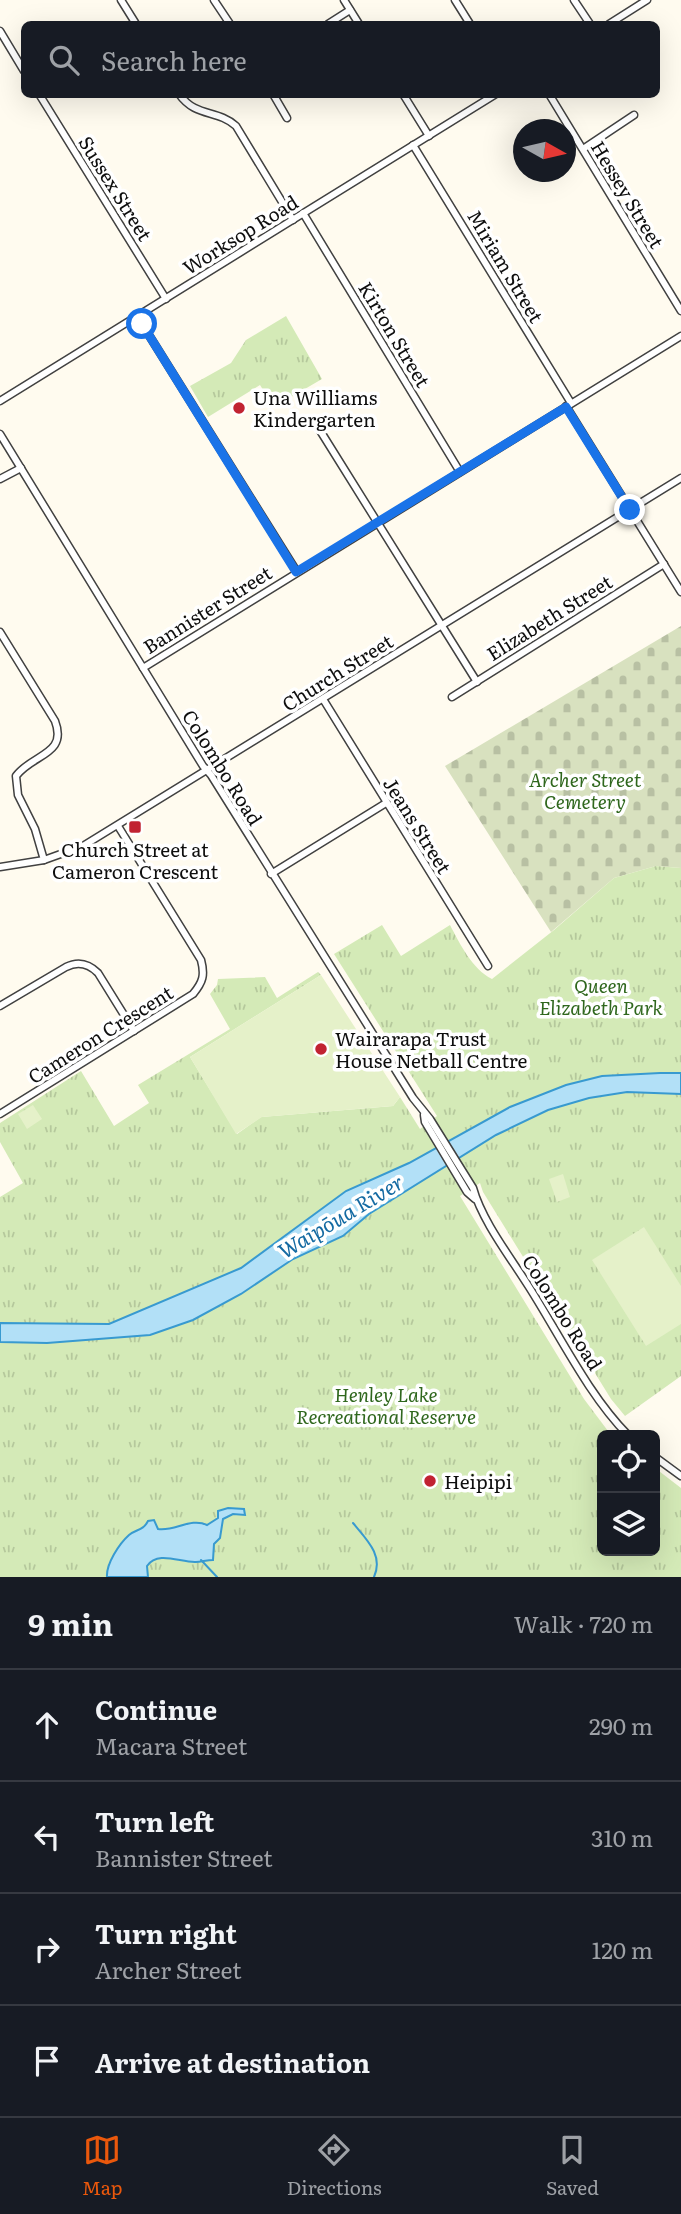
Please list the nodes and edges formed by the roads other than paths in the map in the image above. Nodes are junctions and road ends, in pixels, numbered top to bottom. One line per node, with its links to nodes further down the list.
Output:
1 (121, 0): 8 (street)
2 (215, 0): 9 (street)
3 (344, 0): 7 (street)
4 (455, 0): 12 (street)
5 (574, 0): 13 (street)
6 (647, 0): 14 (street)
7 (350, 10): 10 (street); 11 (street)
8 (134, 21)
9 (228, 21)
10 (333, 21)
11 (357, 21)
12 (468, 21)
13 (588, 21)
14 (614, 21)
15 (0, 31): 16 (street)
16 (21, 66)
17 (41, 98): 30 (street, Sussex Street)
18 (182, 98): 29 (street)
19 (275, 98): 24 (street)
20 (405, 98): 25 (street)
21 (490, 98): 25 (street, Worksop Road)
22 (551, 98): 27 (street, Hessey Street)
23 (634, 115): 27 (street)
24 (287, 118)
25 (429, 136): 26 (street, Worksop Road)
26 (413, 145): 28 (street, Worksop Road); 35 (street, Miriam Street)
27 (583, 149): 31 (street, Hessey Street)
28 (303, 214): 29 (street, Worksop Road); 39 (street, Kirton Street)
29 (293, 220): 30 (street, Worksop Road)
30 (166, 299): 32 (street, Worksop Road)
31 (681, 311)
32 (137, 316): 34 (street, Worksop Road); 45 (street)
33 (681, 337): 35 (street, Bannister Street)
34 (0, 401)
35 (568, 405): 39 (street, Bannister Street); 42 (street, Miriam Street)
36 (316, 424): 43 (street)
37 (0, 434): 38 (street, Colombo Road)
38 (21, 468): 41 (street); 49 (street, Colombo Road)
39 (460, 472): 43 (street, Bannister Street)
40 (681, 478): 42 (street, Church Street)
41 (0, 479)
42 (630, 510): 44 (street, Miriam Street); 47 (street, Church Street)
43 (377, 523): 45 (street, Bannister Street); 47 (street)
44 (664, 564): 46 (street, Miriam Street); 50 (street, Elizabeth Street)
45 (296, 572): 49 (street, Bannister Street)
46 (681, 592)
47 (441, 626): 50 (street); 52 (street, Church Street)
48 (0, 632): 56 (street)
49 (144, 668): 53 (street, Colombo Road)
50 (477, 682): 51 (street, Elizabeth Street)
51 (452, 697)
52 (323, 699): 53 (street, Church Street); 54 (street, Jeans Street)
53 (207, 770): 55 (street, Church Street); 58 (street, Colombo Road)
54 (386, 803): 58 (street); 59 (street, Jeans Street)
55 (118, 826): 56 (street, Church Street); 61 (street, Cameron Crescent)
56 (44, 860): 57 (street, Church Street)
57 (0, 867)
58 (271, 874): 63 (street, Colombo Road)
59 (488, 966)
60 (0, 1006): 61 (street)
61 (134, 1031): 62 (street, Cameron Crescent)
62 (0, 1114)
63 (623, 1430)
64 (660, 1461): 65 (street)
65 (681, 1476)

